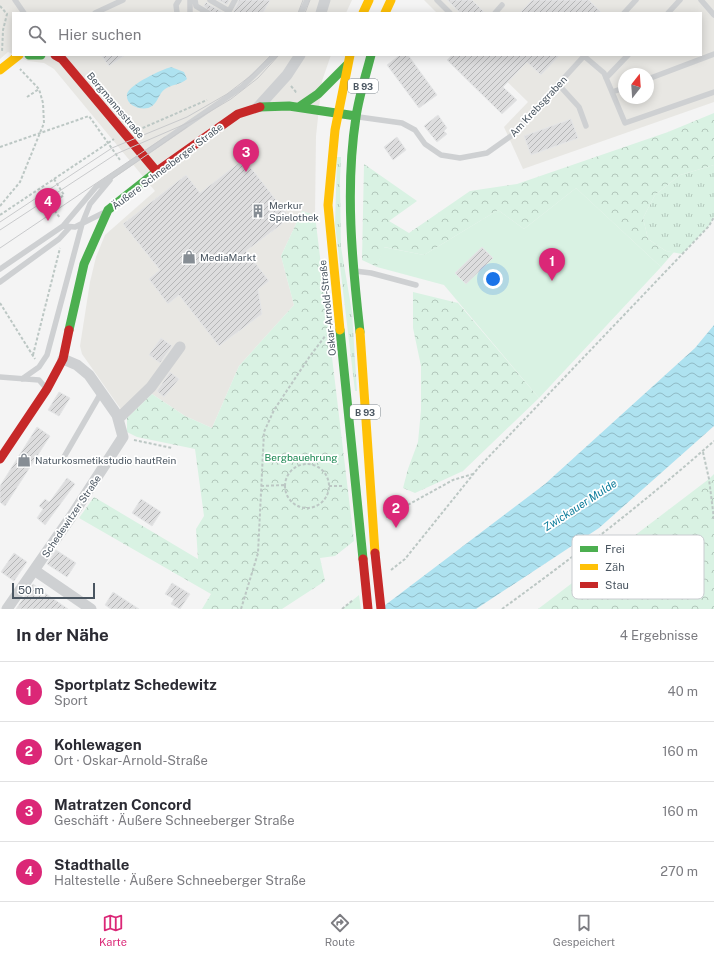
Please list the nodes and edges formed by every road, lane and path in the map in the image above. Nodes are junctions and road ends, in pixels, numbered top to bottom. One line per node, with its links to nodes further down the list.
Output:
1 (15, 0): 18 (lane)
2 (123, 0): 19 (lane)
3 (179, 0): 20 (lane)
4 (190, 0): 21 (lane)
5 (195, 0): 22 (lane)
6 (210, 0): 23 (lane)
7 (234, 0): 23 (lane)
8 (307, 0): 24 (lane)
9 (325, 0): 25 (street)
10 (369, 0): 26 (main road)
11 (391, 0): 27 (main road)
12 (437, 0): 28 (lane)
13 (636, 0): 30 (lane)
14 (680, 0): 31 (lane)
15 (701, 0): 32 (lane)
16 (502, 5): 29 (lane)
17 (0, 6): 42 (path)
18 (23, 12)
19 (97, 12)
20 (177, 12)
21 (190, 12)
22 (206, 12)
23 (228, 12)
24 (302, 12)
25 (321, 12)
26 (363, 12)
27 (385, 12)
28 (449, 12)
29 (496, 12)
30 (625, 12)
31 (669, 12)
32 (714, 15)
33 (714, 54): 45 (lane)
34 (57, 56): 61 (main road, Bergmannsstraße)
35 (274, 56): 65 (lane, Äußere Schneeberger Straße)
36 (299, 56): 56 (street, Äußere Schneeberger Straße)
37 (350, 56): 43 (main road, Oskar-Arnold-Straße / B 93)
38 (371, 56): 59 (main road, B 93)
39 (584, 56): 48 (lane, Am Krebsgraben)
40 (586, 56): 46 (lane)
41 (627, 56): 46 (lane)
42 (15, 58): 44 (main road); 49 (path)
43 (347, 65): 57 (main road); 58 (main road, Oskar-Arnold-Straße / B 93)
44 (0, 70)
45 (654, 77)
46 (606, 78): 52 (lane)
47 (288, 82): 51 (path)
48 (558, 84): 59 (lane, Am Krebsgraben); 60 (lane)
49 (39, 89): 55 (path); 62 (path)
50 (618, 90): 52 (lane)
51 (302, 91)
52 (612, 92): 53 (lane)
53 (714, 92)
54 (212, 96): 61 (path)
55 (27, 97)
56 (258, 107): 57 (main road, Äußere Schneeberger Straße); 66 (main road, Äußere Schneeberger Straße)
57 (299, 107): 58 (main road, Äußere Schneeberger Straße)
58 (336, 113): 59 (main road, Äußere Schneeberger Straße); 113 (main road, Oskar-Arnold-Straße / B 93, bridge)
59 (356, 116): 79 (main road, B 93)
60 (586, 126)
61 (125, 132): 63 (path); 65 (main road, Bergmannsstraße)
62 (40, 133): 63 (path); 64 (path); 69 (path)
63 (109, 143): 68 (path)
64 (0, 147)
65 (143, 154): 66 (main road, Bergmannsstraße); 67 (lane, Äußere Schneeberger Straße)
66 (157, 172): 70 (main road, Äußere Schneeberger Straße)
67 (117, 173): 74 (lane); 75 (lane)
68 (54, 179): 72 (path); 75 (path)
69 (0, 206)
70 (108, 210): 74 (lane); 86 (main road, Äußere Schneeberger Straße)
71 (0, 211): 72 (path)
72 (1, 215)
73 (714, 217): 99 (path)
74 (82, 224): 76 (lane); 87 (lane)
75 (63, 226): 76 (lane); 78 (lane)
76 (70, 227): 77 (lane)
77 (63, 235): 80 (lane); 85 (path)
78 (0, 269)
79 (353, 271): 81 (lane); 103 (main road, B 93)
80 (0, 282)
81 (416, 285)
82 (0, 302): 85 (path)
83 (327, 334): 101 (path)
84 (180, 347): 92 (street)
85 (33, 355): 87 (path)
86 (63, 359): 90 (main road, Äußere Schneeberger Straße); 91 (street)
87 (40, 367): 89 (lane)
88 (0, 377): 89 (lane)
89 (22, 379): 90 (lane)
90 (47, 389): 98 (main road, Äußere Schneeberger Straße)
91 (101, 393): 92 (street); 97 (lane)
92 (119, 418): 93 (street)
93 (123, 437): 95 (path); 106 (street, Schedewitzer Straße)
94 (714, 442): 96 (path)
95 (172, 448)
96 (703, 452): 102 (path); 104 (path)
97 (64, 457)
98 (0, 459)
99 (474, 474): 103 (path); 107 (path)
100 (285, 485): 100 (path); 101 (path)
101 (261, 486): 111 (path)
102 (714, 519)
103 (372, 525): 114 (main road, B 93, bridge)
104 (601, 535)
105 (572, 557): 115 (path)
106 (34, 570): 109 (street, Schedewitzer Straße); 110 (street)
107 (386, 574)
108 (354, 600): 112 (path)
109 (7, 609)
110 (91, 609)
111 (241, 609)
112 (342, 609)
113 (368, 609)
114 (381, 609)
115 (502, 609)

